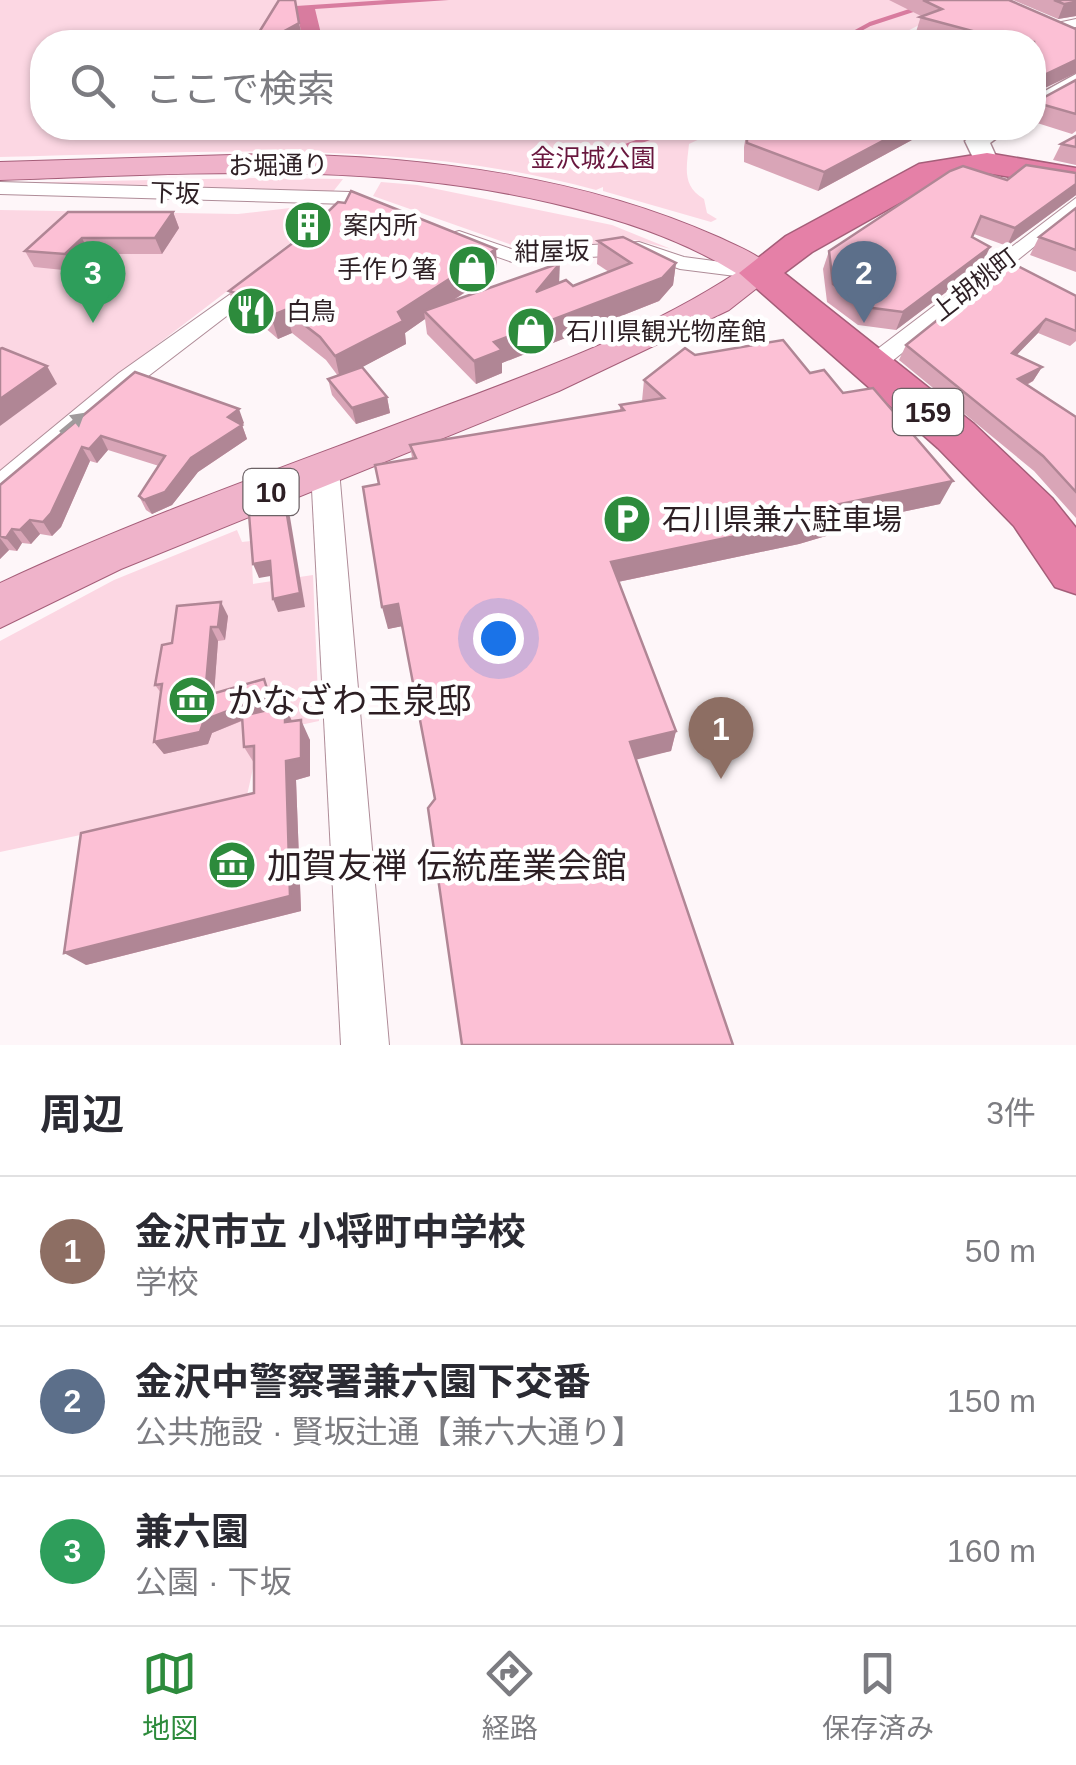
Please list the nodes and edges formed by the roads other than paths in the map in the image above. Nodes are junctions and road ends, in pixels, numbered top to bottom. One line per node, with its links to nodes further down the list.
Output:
1 (1030, 18): 3 (street)
2 (1076, 23): 3 (street)
3 (1049, 26): 4 (street)
4 (1076, 38)
5 (1076, 80): 6 (street)
6 (1046, 99)
7 (977, 140): 8 (street)
8 (988, 163): 10 (highway); 19 (highway)
9 (0, 171): 19 (main road, お堀通り)
10 (1076, 178)
11 (0, 188): 12 (street, 下坂)
12 (350, 198): 13 (street); 15 (street); 16 (street)
13 (0, 204)
14 (1076, 204): 20 (street, 上胡桃町)
15 (404, 218)
16 (327, 227)
17 (440, 230): 19 (street, 紺屋坂)
18 (282, 263): 22 (street, one-way to 18)
19 (759, 272): 20 (highway, 159); 21 (main road, 10)
20 (872, 365): 23 (highway, 159)
21 (326, 470): 24 (main road, 10); 25 (street)
22 (0, 488)
23 (1076, 571)
24 (0, 607)
25 (365, 1045)

